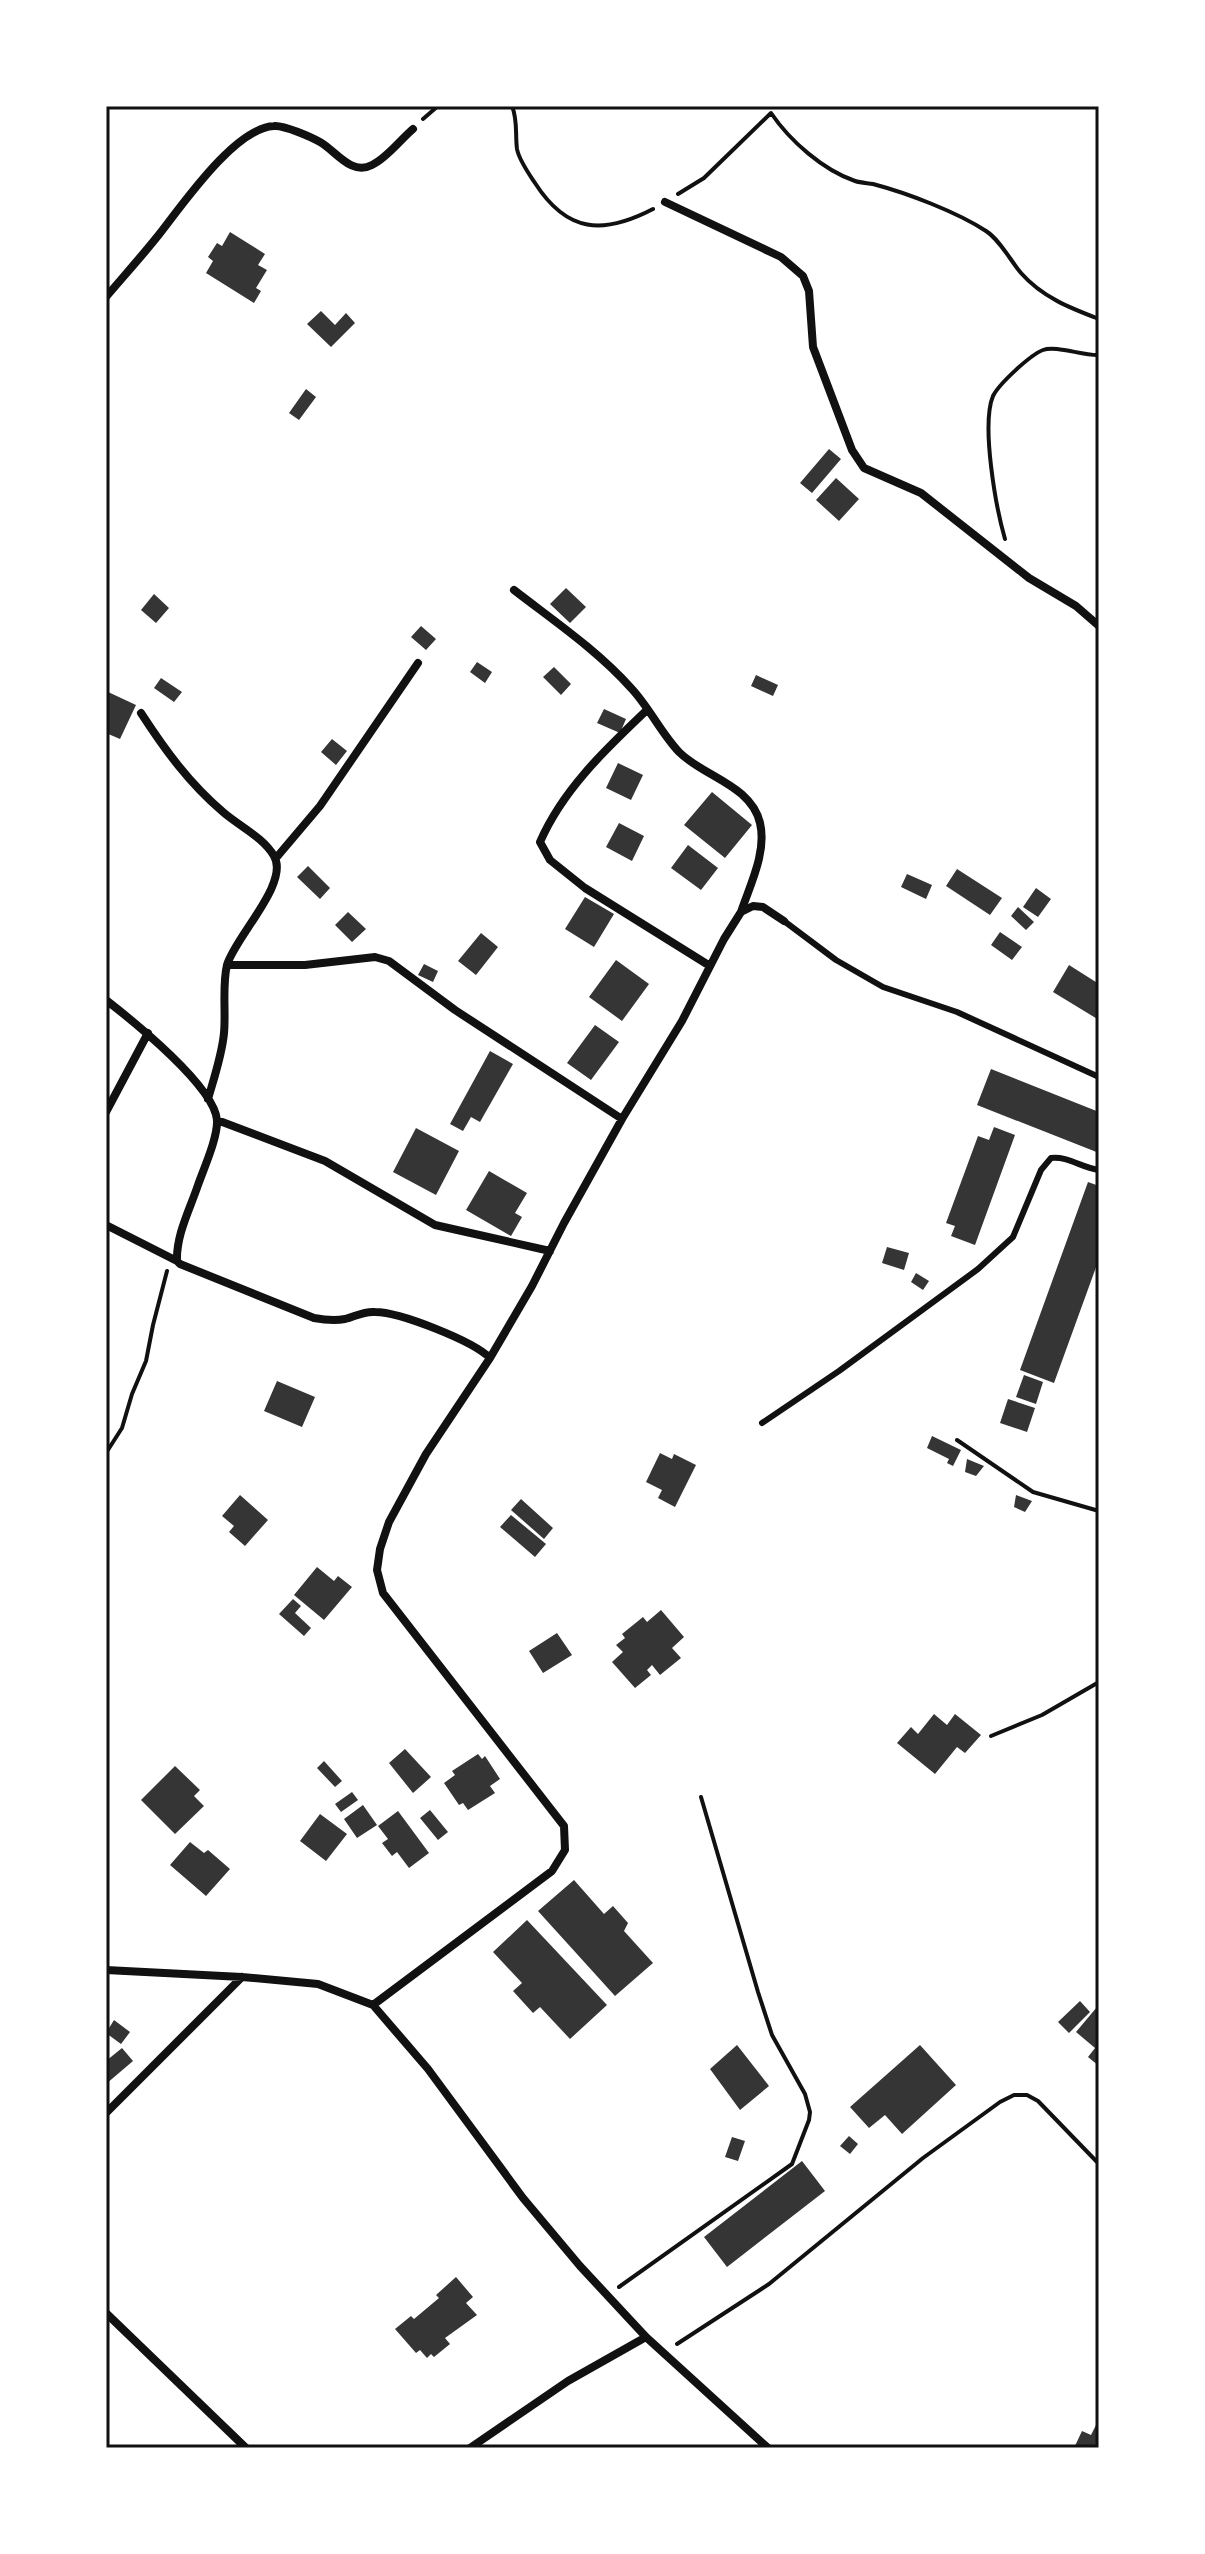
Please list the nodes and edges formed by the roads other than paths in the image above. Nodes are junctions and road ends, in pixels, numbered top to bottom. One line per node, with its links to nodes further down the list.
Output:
1 (413, 129): 3 (street)
2 (665, 202): 5 (street)
3 (106, 297)
4 (514, 590): 7 (street)
5 (1099, 626)
6 (418, 663): 9 (street)
7 (647, 710): 10 (street); 13 (street)
8 (141, 713): 9 (street)
9 (276, 858): 12 (street)
10 (741, 912): 11 (street); 13 (street)
11 (784, 921): 16 (lane)
12 (227, 965): 17 (street); 19 (street)
13 (710, 966): 19 (street)
14 (106, 1000): 15 (street)
15 (148, 1033): 17 (street); 18 (street)
16 (1099, 1077)
17 (208, 1099): 20 (street)
18 (106, 1112)
19 (622, 1119): 23 (street)
20 (217, 1120): 23 (street); 24 (street)
21 (1099, 1170): 26 (lane)
22 (106, 1225): 24 (street)
23 (550, 1251): 25 (street)
24 (174, 1259): 25 (street)
25 (490, 1358): 29 (street)
26 (762, 1423)
27 (106, 1970): 28 (street)
28 (242, 1977): 29 (street); 30 (street)
29 (373, 2005): 32 (street)
30 (106, 2113)
31 (106, 2313): 33 (street)
32 (646, 2337): 34 (street); 35 (street)
33 (246, 2448)
34 (470, 2448)
35 (768, 2448)

